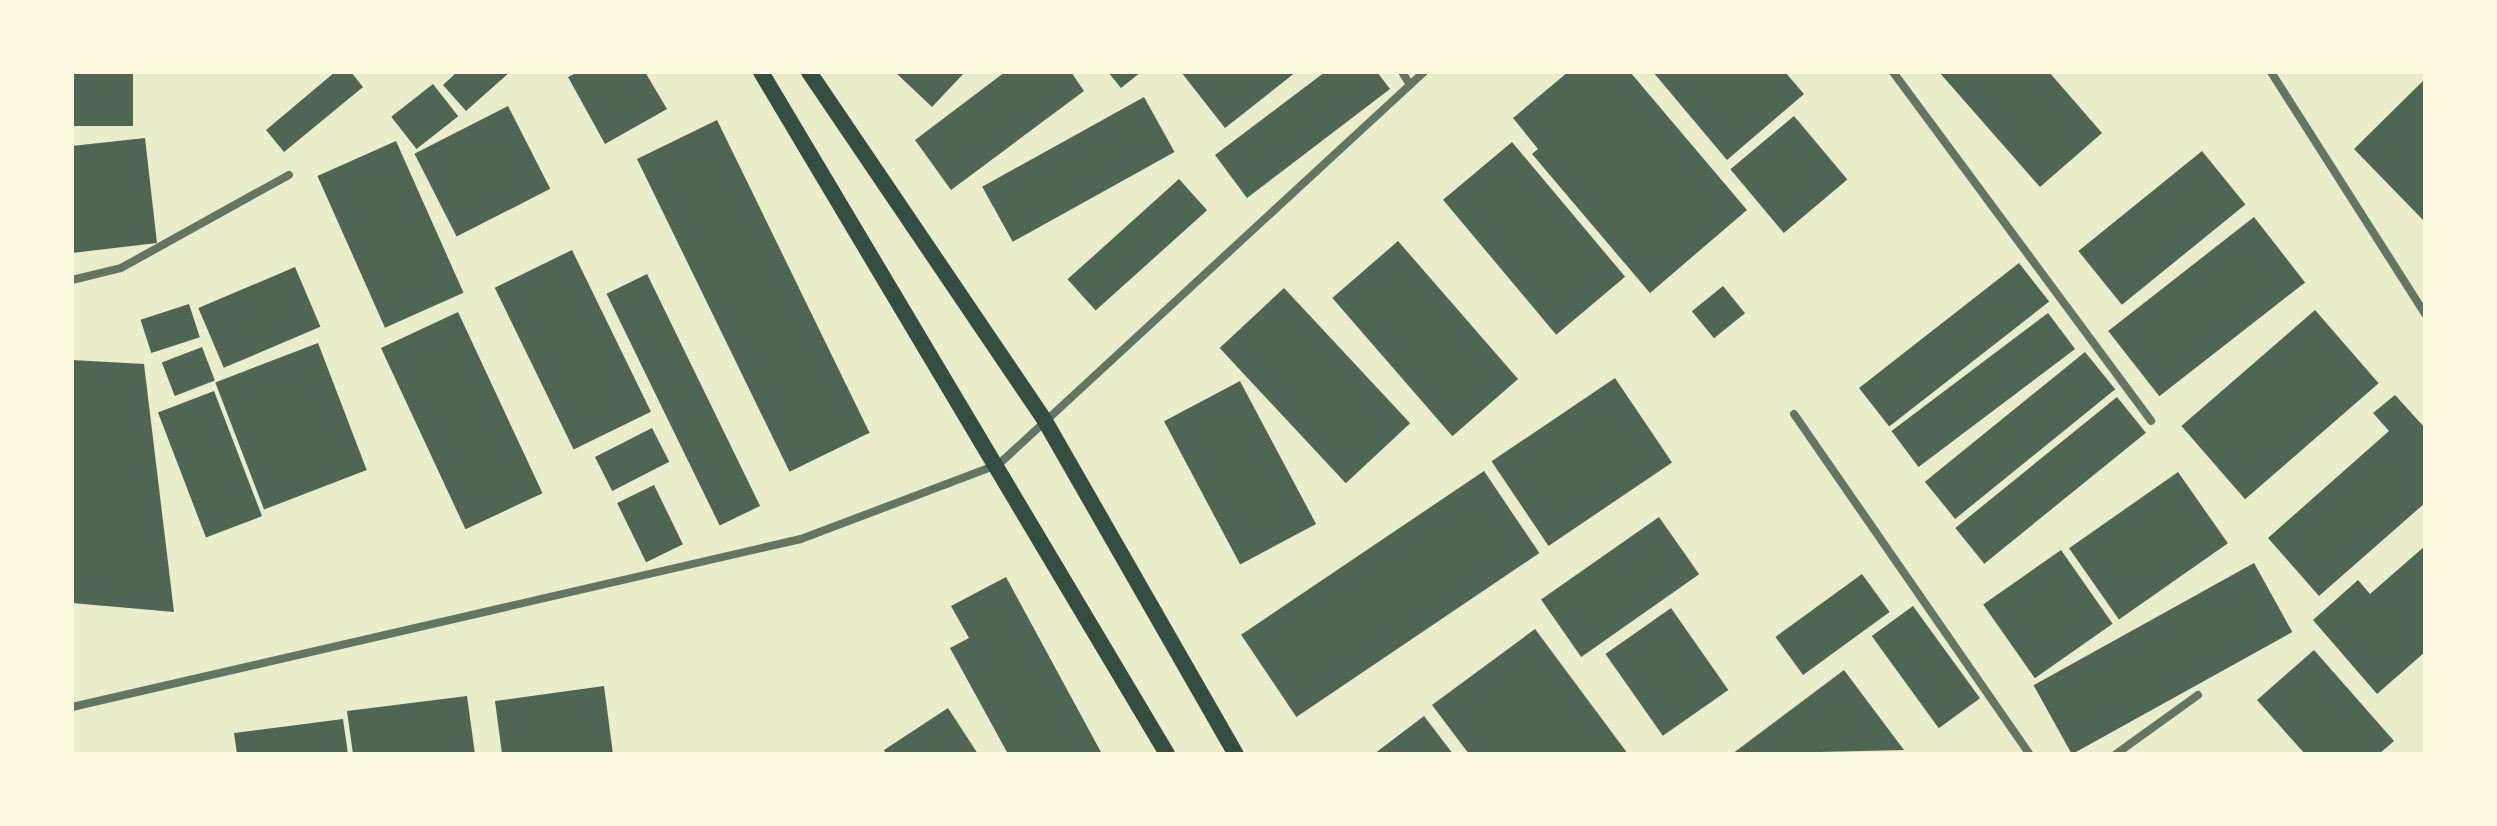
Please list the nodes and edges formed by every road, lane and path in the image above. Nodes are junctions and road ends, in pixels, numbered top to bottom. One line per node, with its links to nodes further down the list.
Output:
1 (761, 72): 14 (main road)
2 (809, 72): 12 (main road)
3 (1402, 72): 7 (street)
4 (1424, 72): 7 (street)
5 (1893, 72): 13 (street)
6 (2271, 72): 10 (street)
7 (1410, 85): 12 (street)
8 (289, 175): 9 (street)
9 (72, 280)
10 (2425, 314)
11 (1794, 414): 19 (street)
12 (1045, 421): 14 (street); 18 (main road)
13 (2151, 421)
14 (999, 464): 16 (street); 17 (main road)
15 (2198, 695): 20 (street)
16 (72, 707)
17 (1167, 754)
18 (1236, 754)
19 (2029, 754)
20 (2116, 754)

